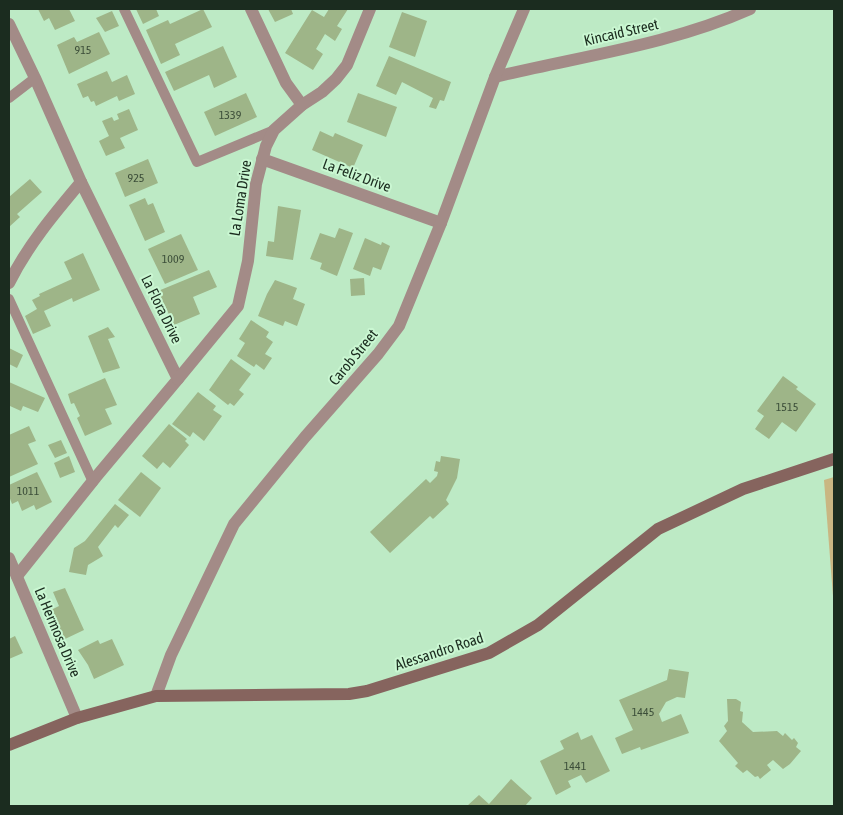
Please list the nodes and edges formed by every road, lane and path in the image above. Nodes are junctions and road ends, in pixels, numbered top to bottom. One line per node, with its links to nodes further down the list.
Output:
1 (124, 9): 11 (lane)
2 (250, 9): 10 (street)
3 (370, 9): 10 (street, La Loma Drive)
4 (524, 9): 7 (street, Carob Street)
5 (750, 9): 7 (street, Kincaid Street)
6 (9, 24): 8 (street, La Flora Drive)
7 (495, 77): 14 (street, Carob Street)
8 (35, 78): 9 (lane); 13 (street, La Flora Drive)
9 (9, 98)
10 (302, 105): 11 (street, La Loma Drive)
11 (274, 130): 12 (street, La Loma Drive)
12 (262, 159): 14 (street, La Feliz Drive); 17 (street, La Loma Drive)
13 (81, 182): 15 (street); 17 (street, La Flora Drive)
14 (441, 223): 22 (street, Carob Street)
15 (9, 283)
16 (9, 299): 19 (lane)
17 (178, 379): 19 (street)
18 (834, 459): 22 (street, Alessandro Road)
19 (93, 482): 21 (street)
20 (9, 558): 21 (street, La Hermosa Drive)
21 (18, 576): 23 (street, La Hermosa Drive)
22 (156, 696): 23 (street, Alessandro Road)
23 (77, 718): 24 (street, Alessandro Road)
24 (9, 745)

